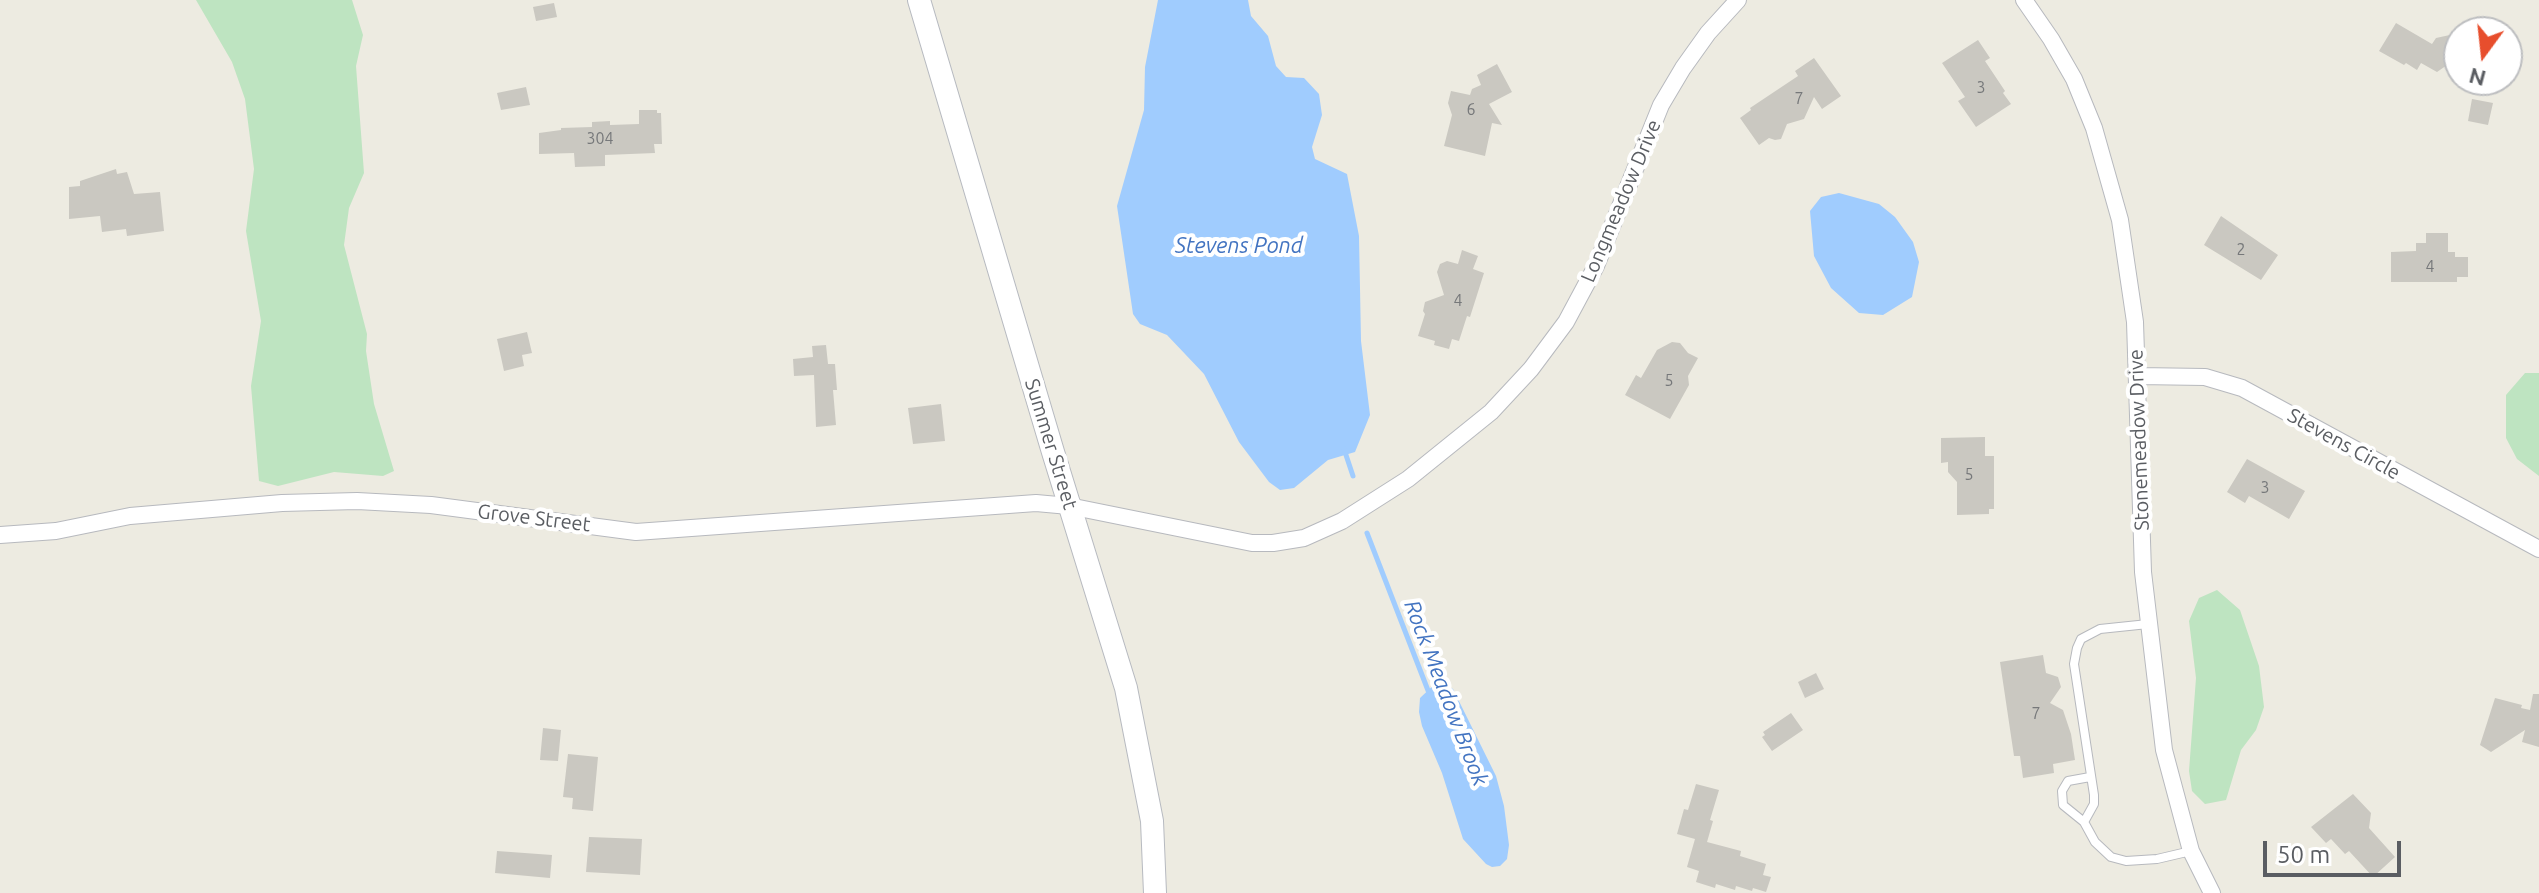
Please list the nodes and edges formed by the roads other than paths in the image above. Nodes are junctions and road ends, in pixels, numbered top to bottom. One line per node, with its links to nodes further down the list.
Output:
1 (919, 0): 5 (main road, Summer Street)
2 (1738, 0): 5 (street, Longmeadow Drive)
3 (2024, 0): 4 (street, Stonemeadow Drive)
4 (2138, 376): 7 (street, Stevens Circle); 8 (street, Stonemeadow Drive)
5 (1069, 506): 6 (street, Grove Street); 12 (main road, Summer Street)
6 (0, 535)
7 (2539, 549)
8 (2148, 624): 9 (lane); 11 (street, Stonemeadow Drive)
9 (2090, 777): 10 (lane); 10 (lane)
10 (2084, 822): 11 (lane)
11 (2191, 851): 13 (street, Stonemeadow Drive)
12 (1155, 893)
13 (2212, 893)

